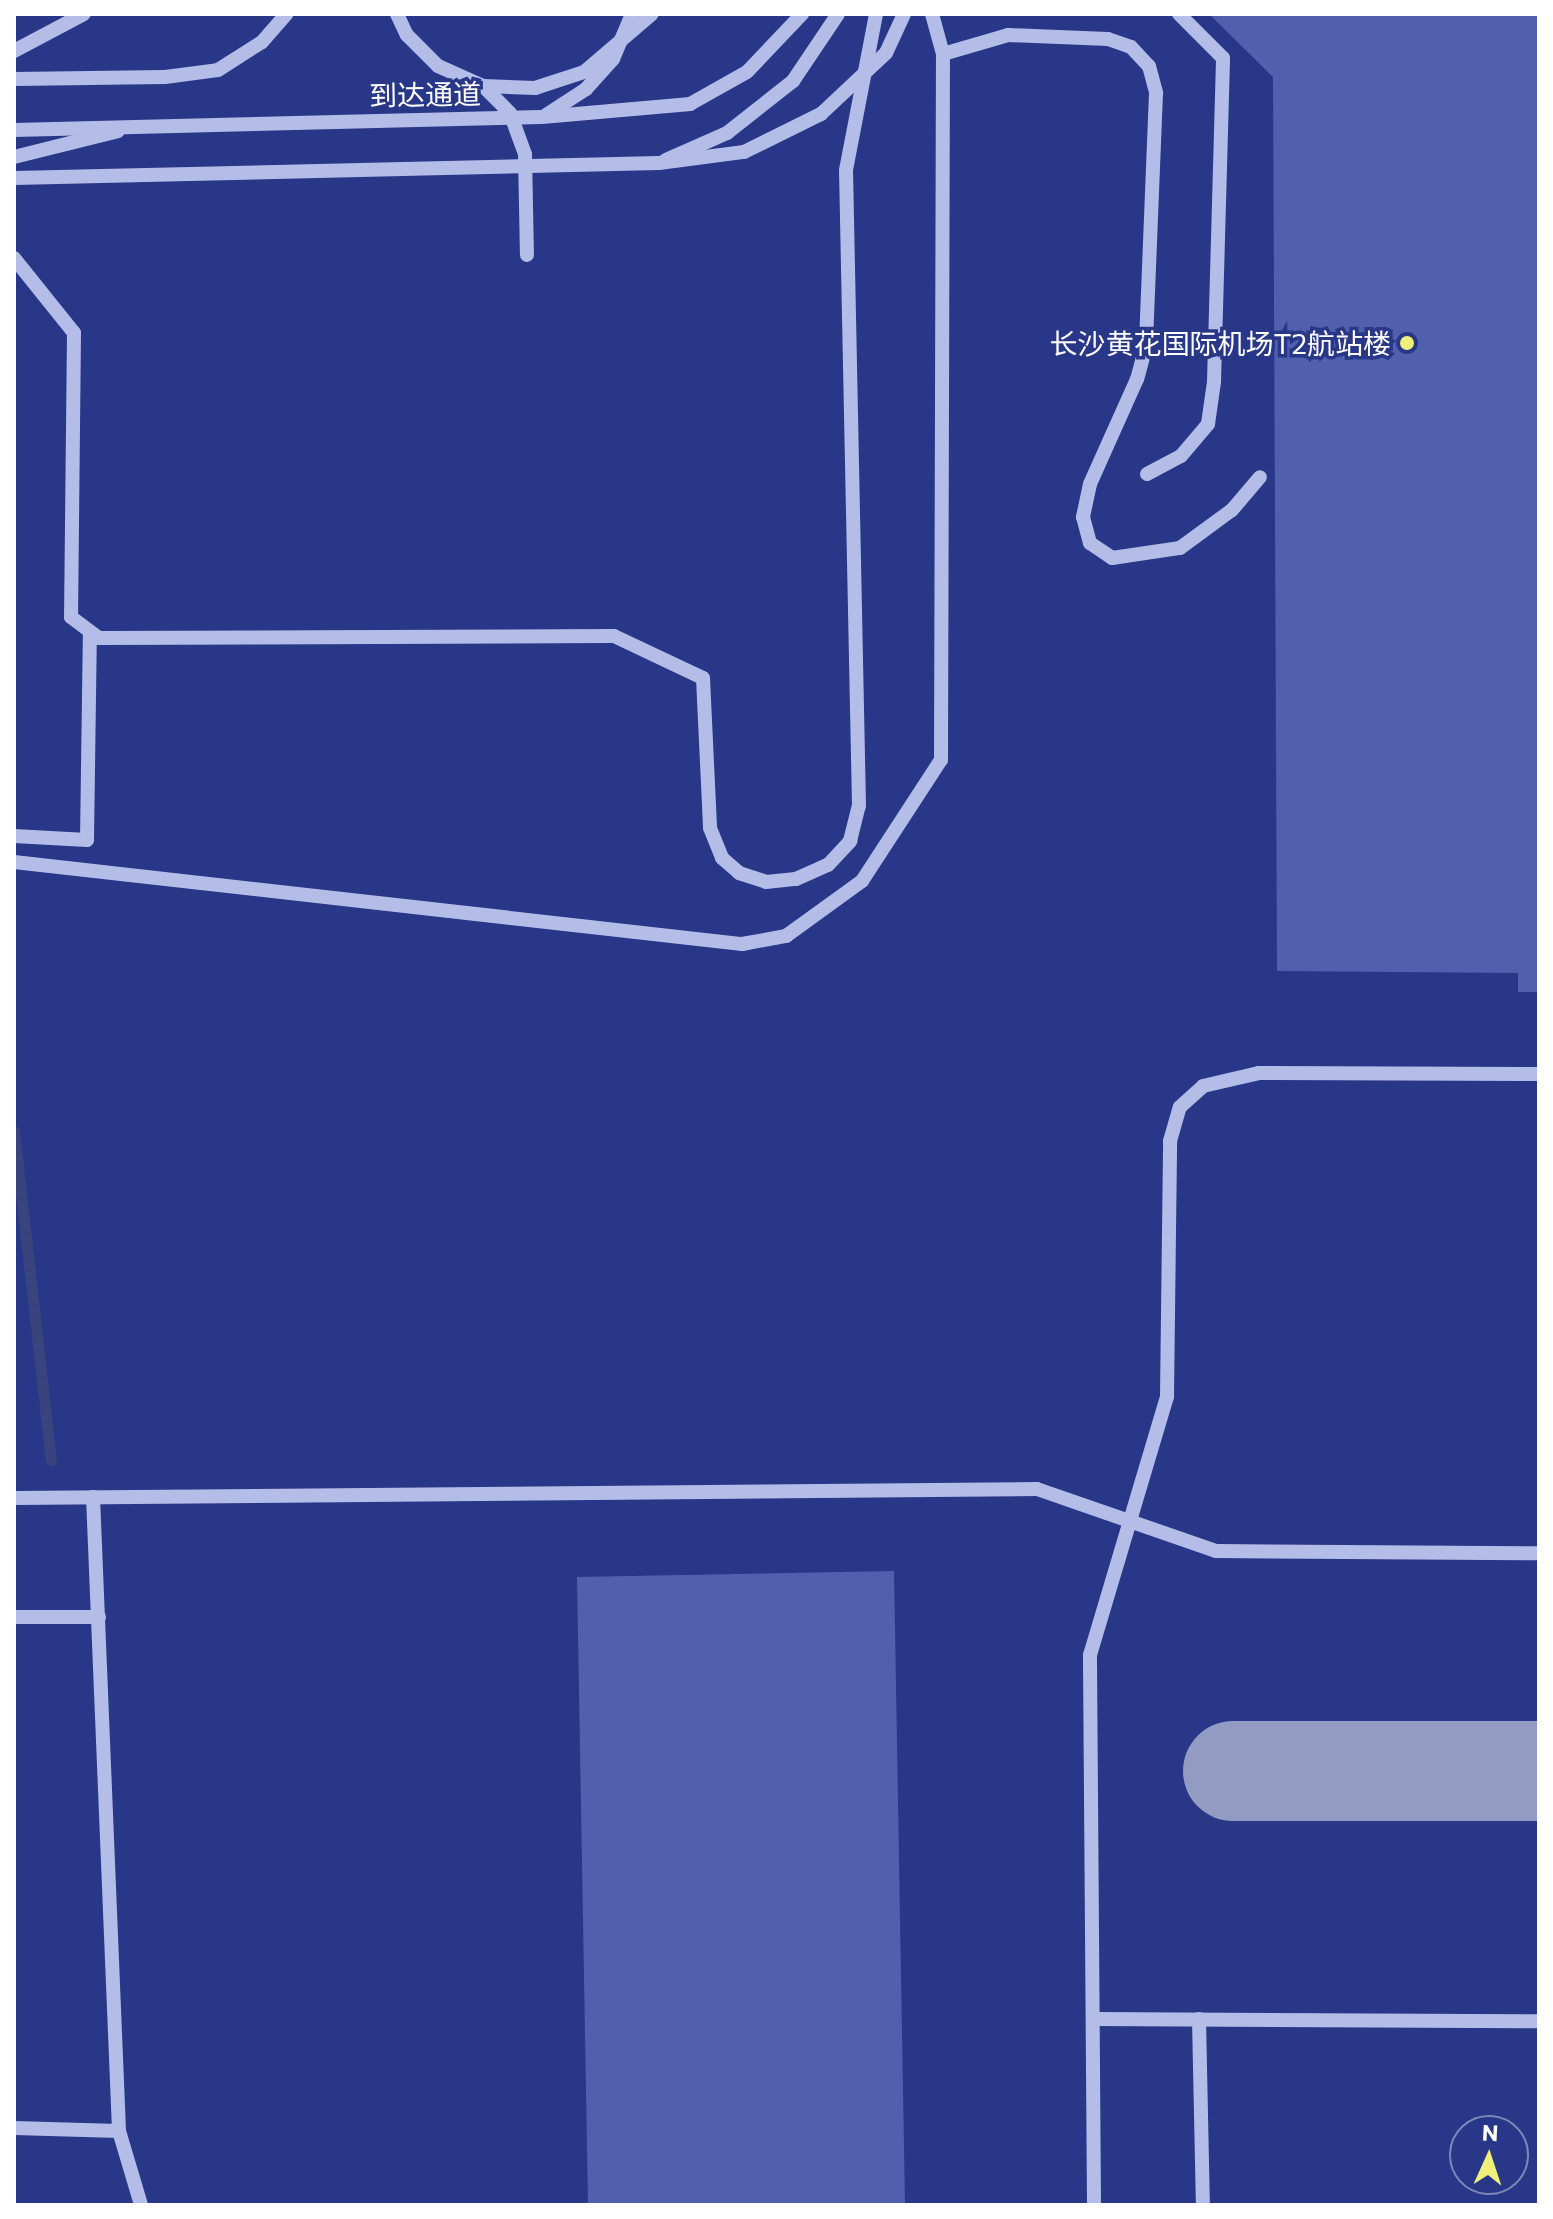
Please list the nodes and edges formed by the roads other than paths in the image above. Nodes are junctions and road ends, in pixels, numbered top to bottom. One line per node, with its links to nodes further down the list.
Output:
1 (84, 14): 12 (street)
2 (286, 14): 14 (street)
3 (397, 14): 15 (street)
4 (632, 14): 16 (street, bridge)
5 (652, 14): 15 (street)
6 (802, 14): 16 (street, 到达通道, bridge)
7 (838, 14): 20 (street, bridge)
8 (876, 14): 26 (street)
9 (904, 14): 20 (street, bridge)
10 (932, 14): 13 (street)
11 (1179, 14): 24 (street)
12 (14, 51)
13 (943, 54): 25 (street); 28 (street)
14 (14, 79)
15 (483, 86): 22 (street)
16 (542, 117): 17 (street, 到达通道, bridge)
17 (133, 127): 18 (street, 到达通道, bridge); 19 (street, bridge)
18 (14, 130)
19 (14, 157)
20 (659, 163): 21 (street, bridge)
21 (14, 178)
22 (527, 255)
23 (14, 258): 26 (street)
24 (1147, 474)
25 (1260, 477)
26 (90, 632): 27 (street)
27 (14, 836)
28 (14, 862)
29 (1539, 1074): 32 (street)
30 (93, 1497): 31 (street); 32 (street); 35 (street)
31 (14, 1498)
32 (1130, 1522): 33 (street); 36 (street)
33 (1539, 1553)
34 (14, 1617): 35 (street)
35 (99, 1617): 40 (street)
36 (1093, 2019): 37 (street); 42 (street)
37 (1199, 2019): 38 (street); 43 (street)
38 (1539, 2021)
39 (14, 2128): 40 (street)
40 (119, 2131): 41 (street)
41 (141, 2205)
42 (1094, 2205)
43 (1203, 2205)

